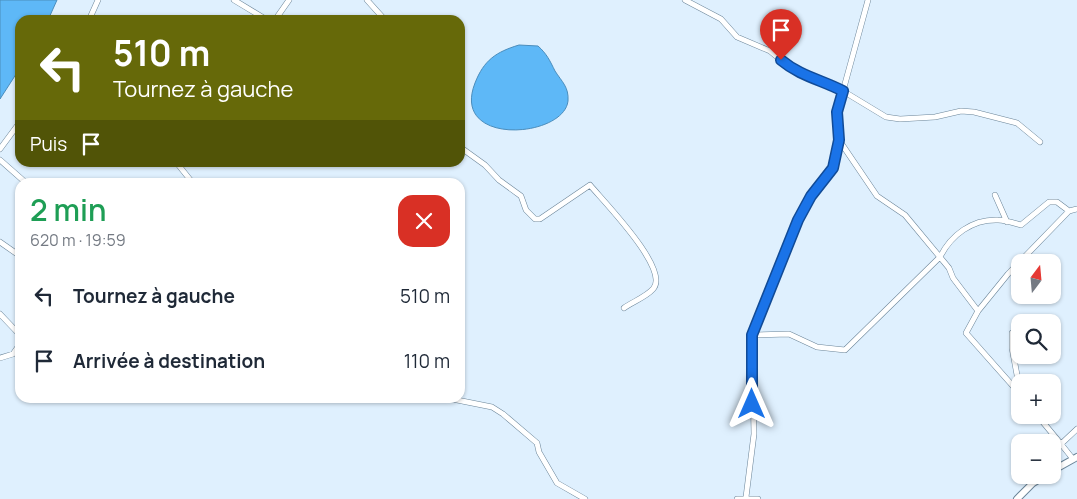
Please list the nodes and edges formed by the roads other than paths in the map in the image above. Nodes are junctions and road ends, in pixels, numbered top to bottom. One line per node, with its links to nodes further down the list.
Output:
1 (98, 0): 7 (street)
2 (234, 0): 8 (street)
3 (289, 0): 9 (street)
4 (367, 0): 10 (street)
5 (685, 0): 11 (street)
6 (868, 0): 11 (street)
7 (91, 15)
8 (259, 15)
9 (278, 15)
10 (380, 15)
11 (843, 91): 13 (street); 14 (street)
12 (15, 129): 15 (street)
13 (839, 140): 27 (street); 32 (street)
14 (1040, 142)
15 (0, 149)
16 (465, 151): 28 (street)
17 (0, 160): 19 (street)
18 (180, 167): 20 (street)
19 (20, 178)
20 (189, 178)
21 (995, 195): 24 (street)
22 (1077, 209): 23 (street)
23 (1069, 211): 24 (street); 29 (street)
24 (1007, 222): 27 (street)
25 (0, 242): 26 (street)
26 (15, 252)
27 (940, 256): 29 (street); 32 (street)
28 (624, 308)
29 (978, 311): 35 (street)
30 (0, 314): 31 (street)
31 (15, 330)
32 (752, 335): 44 (street)
33 (15, 351): 34 (street)
34 (0, 358)
35 (1011, 383)
36 (465, 402): 45 (street)
37 (1044, 424): 39 (street)
38 (1077, 429): 40 (street)
39 (1053, 434)
40 (1061, 444): 41 (street)
41 (1075, 458): 42 (main road)
42 (1061, 466)
43 (1032, 484): 48 (main road)
44 (746, 497): 46 (street); 47 (street)
45 (585, 499)
46 (737, 499)
47 (758, 499)
48 (1017, 499)

